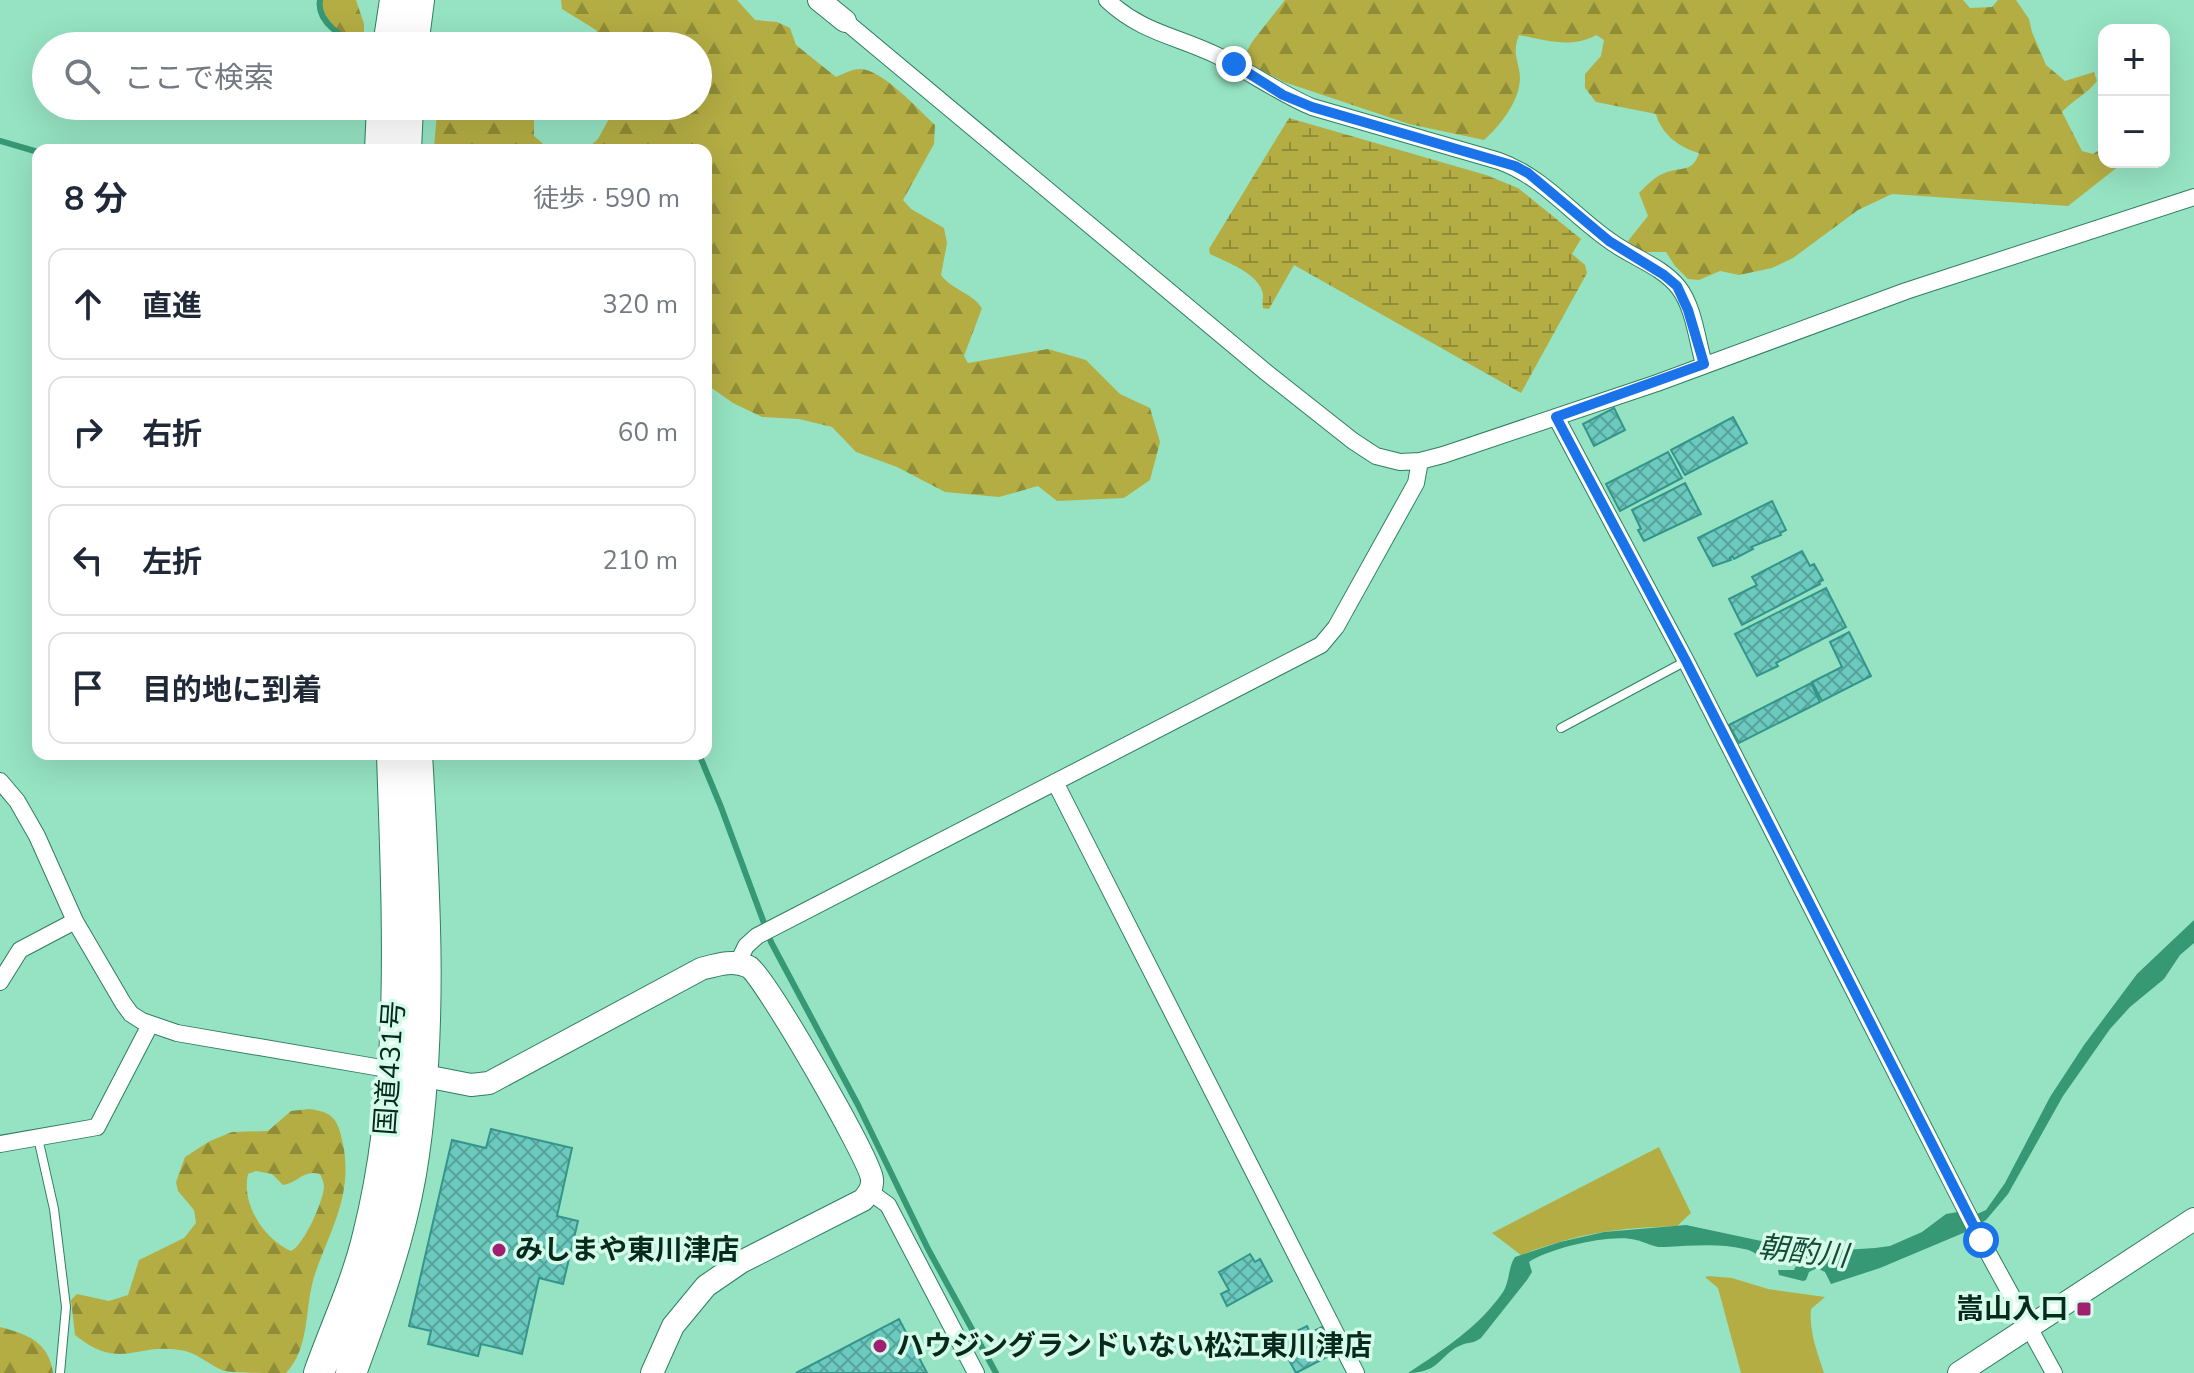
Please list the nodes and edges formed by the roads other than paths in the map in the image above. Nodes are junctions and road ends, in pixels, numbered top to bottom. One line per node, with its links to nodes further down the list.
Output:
1 (395, 0): 6 (highway)
2 (419, 0): 7 (highway)
3 (819, 0): 5 (street)
4 (1107, 0): 13 (street)
5 (845, 21): 15 (street)
6 (390, 32)
7 (415, 32)
8 (381, 120): 10 (highway)
9 (407, 120): 11 (highway)
10 (380, 144)
11 (406, 144)
12 (2194, 197): 13 (street)
13 (1704, 364): 14 (street)
14 (1556, 417): 15 (street); 16 (street)
15 (1420, 461): 21 (street)
16 (1686, 661): 17 (lane); 31 (street)
17 (1561, 728)
18 (392, 760): 26 (highway, 国道431号)
19 (417, 760): 26 (highway, 国道431号)
20 (0, 781): 22 (street)
21 (1055, 782): 23 (street); 32 (street)
22 (75, 921): 24 (street); 25 (street)
23 (737, 964): 26 (street); 29 (street)
24 (0, 982)
25 (150, 1025): 26 (street); 27 (street)
26 (407, 1073): 34 (highway, 国道431号); 35 (highway, 国道431号)
27 (38, 1137): 28 (street); 33 (lane)
28 (0, 1144)
29 (870, 1192): 36 (street); 37 (street)
30 (2194, 1219): 31 (street)
31 (2028, 1327): 38 (street); 39 (street)
32 (1356, 1372)
33 (60, 1373)
34 (319, 1373)
35 (351, 1373)
36 (652, 1373)
37 (976, 1373)
38 (1959, 1373)
39 (2054, 1373)

